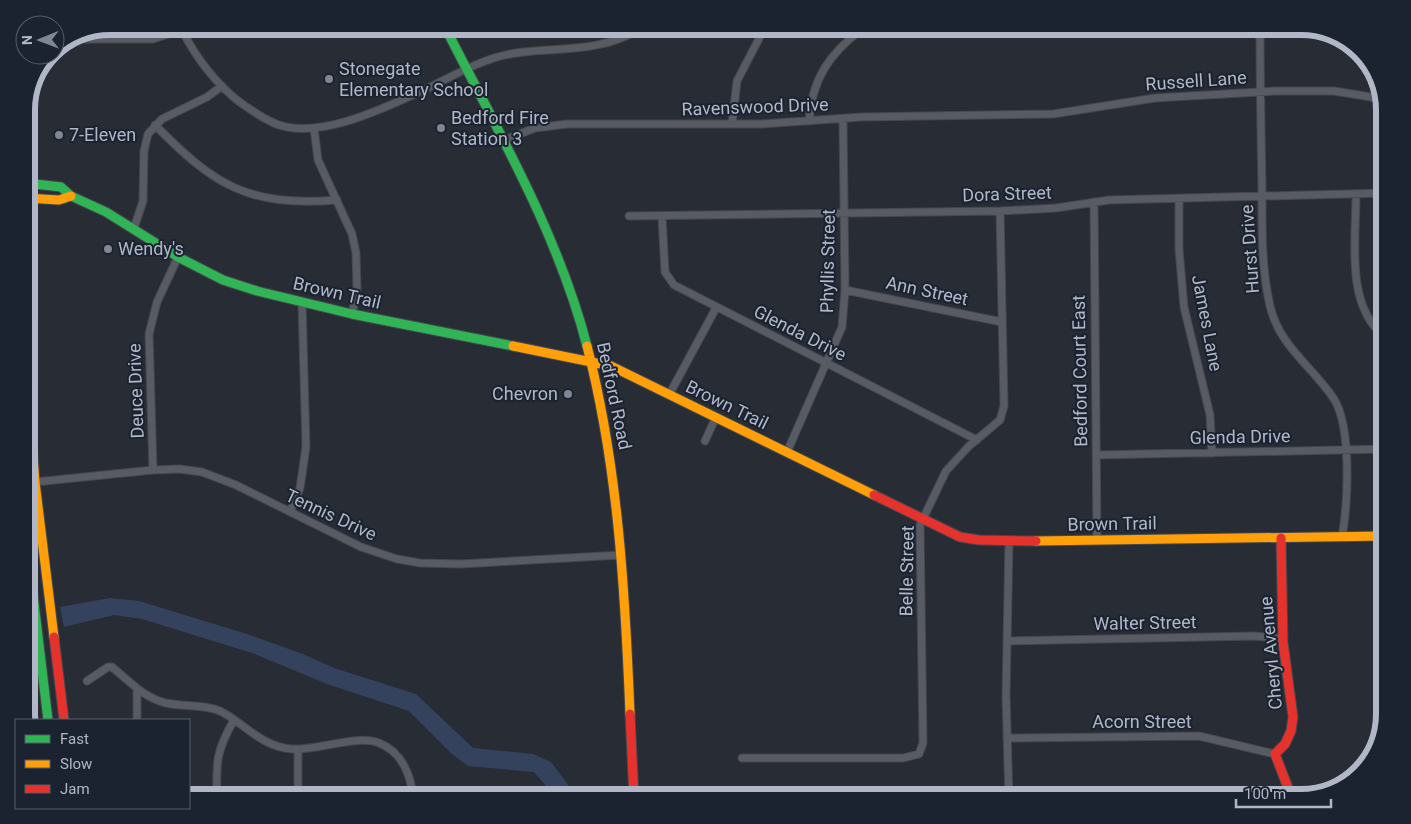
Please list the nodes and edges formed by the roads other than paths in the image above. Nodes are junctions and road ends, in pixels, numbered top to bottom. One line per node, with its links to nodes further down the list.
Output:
1 (166, 35): 8 (street)
2 (185, 35): 10 (street)
3 (449, 35): 9 (main road, Bedford Road)
4 (624, 35): 9 (street)
5 (761, 35): 16 (street)
6 (855, 35): 15 (street)
7 (1260, 35): 11 (street, Hurst Drive)
8 (86, 39)
9 (467, 70): 18 (street); 19 (main road, Bedford Road)
10 (222, 86): 17 (street); 18 (street)
11 (1260, 92): 12 (street, Russell Lane); 13 (street, Russell Lane); 24 (street, Hurst Drive)
12 (1375, 98)
13 (1011, 116): 14 (street, Ravenswood Drive)
14 (843, 119): 15 (street, Ravenswood Drive); 30 (street, Phyllis Street)
15 (809, 121): 16 (street, Ravenswood Drive)
16 (732, 124): 19 (street, Ravenswood Drive)
17 (155, 125): 27 (street); 33 (street)
18 (314, 128): 27 (street)
19 (502, 141): 41 (main road, Bedford Road)
20 (35, 184): 23 (main road, Brown Trail)
21 (1376, 193): 22 (street, Dora Street)
22 (1356, 194): 24 (street, Dora Street); 40 (street)
23 (71, 196): 25 (main road, Brown Trail); 33 (main road, Brown Trail)
24 (1262, 197): 26 (street, Dora Street); 48 (street, Hurst Drive)
25 (35, 199)
26 (1179, 199): 28 (street, Dora Street); 50 (street, James Lane)
27 (337, 200): 38 (street)
28 (1094, 202): 29 (street, Dora Street); 51 (street, Bedford Court East)
29 (1000, 210): 30 (street, Dora Street); 39 (street, Belle Street)
30 (844, 213): 32 (street, Dora Street); 35 (street, Phyllis Street)
31 (629, 216): 32 (street, Dora Street)
32 (662, 217): 37 (street, Glenda Drive)
33 (134, 228): 34 (main road, Brown Trail)
34 (178, 257): 36 (main road, Brown Trail); 52 (street, Deuce Drive)
35 (845, 290): 39 (street, Ann Street); 42 (street, Phyllis Street)
36 (302, 303): 38 (main road, Brown Trail); 54 (street)
37 (716, 308): 42 (street, Glenda Drive); 43 (street)
38 (352, 314): 41 (main road, Brown Trail)
39 (1002, 322): 45 (street, Belle Street)
40 (1376, 329)
41 (591, 361): 43 (main road, Brown Trail); 61 (main road, Bedford Road)
42 (828, 363): 45 (street, Glenda Drive); 49 (street, Phyllis Street)
43 (669, 395): 44 (main road, Brown Trail)
44 (716, 417): 46 (street); 49 (main road, Brown Trail)
45 (977, 440): 55 (street, Belle Street)
46 (705, 441)
47 (1376, 449): 48 (street, Glenda Drive)
48 (1346, 450): 50 (street, Glenda Drive); 57 (street, Hurst Drive)
49 (787, 452): 55 (main road, Brown Trail)
50 (1212, 453): 51 (street, Glenda Drive)
51 (1096, 455): 59 (street, Bedford Court East)
52 (153, 470): 53 (street, Tennis Drive); 54 (street, Tennis Drive)
53 (35, 482): 68 (main road)
54 (290, 512): 61 (street, Tennis Drive)
55 (922, 520): 60 (main road, Brown Trail); 74 (street, Belle Street)
56 (1376, 536): 57 (main road, Brown Trail)
57 (1342, 537): 58 (main road, Brown Trail)
58 (1281, 538): 59 (main road, Brown Trail); 63 (main road, Cheryl Avenue)
59 (1097, 540): 60 (main road, Brown Trail)
60 (1009, 541): 64 (street)
61 (621, 555): 78 (main road, Bedford Road)
62 (35, 611): 67 (main road)
63 (1283, 639): 64 (street, Walter Street); 73 (main road, Cheryl Avenue)
64 (1008, 641): 71 (street)
65 (87, 681): 66 (street)
66 (137, 689): 69 (street); 70 (street)
67 (48, 719)
68 (64, 719)
69 (138, 719)
70 (234, 720): 72 (street); 75 (street)
71 (1007, 738): 73 (street, Acorn Street); 79 (street)
72 (298, 750): 76 (street); 77 (street)
73 (1275, 754): 80 (main road)
74 (742, 758)
75 (217, 789)
76 (298, 789)
77 (412, 789)
78 (634, 789)
79 (1009, 789)
80 (1289, 789)

